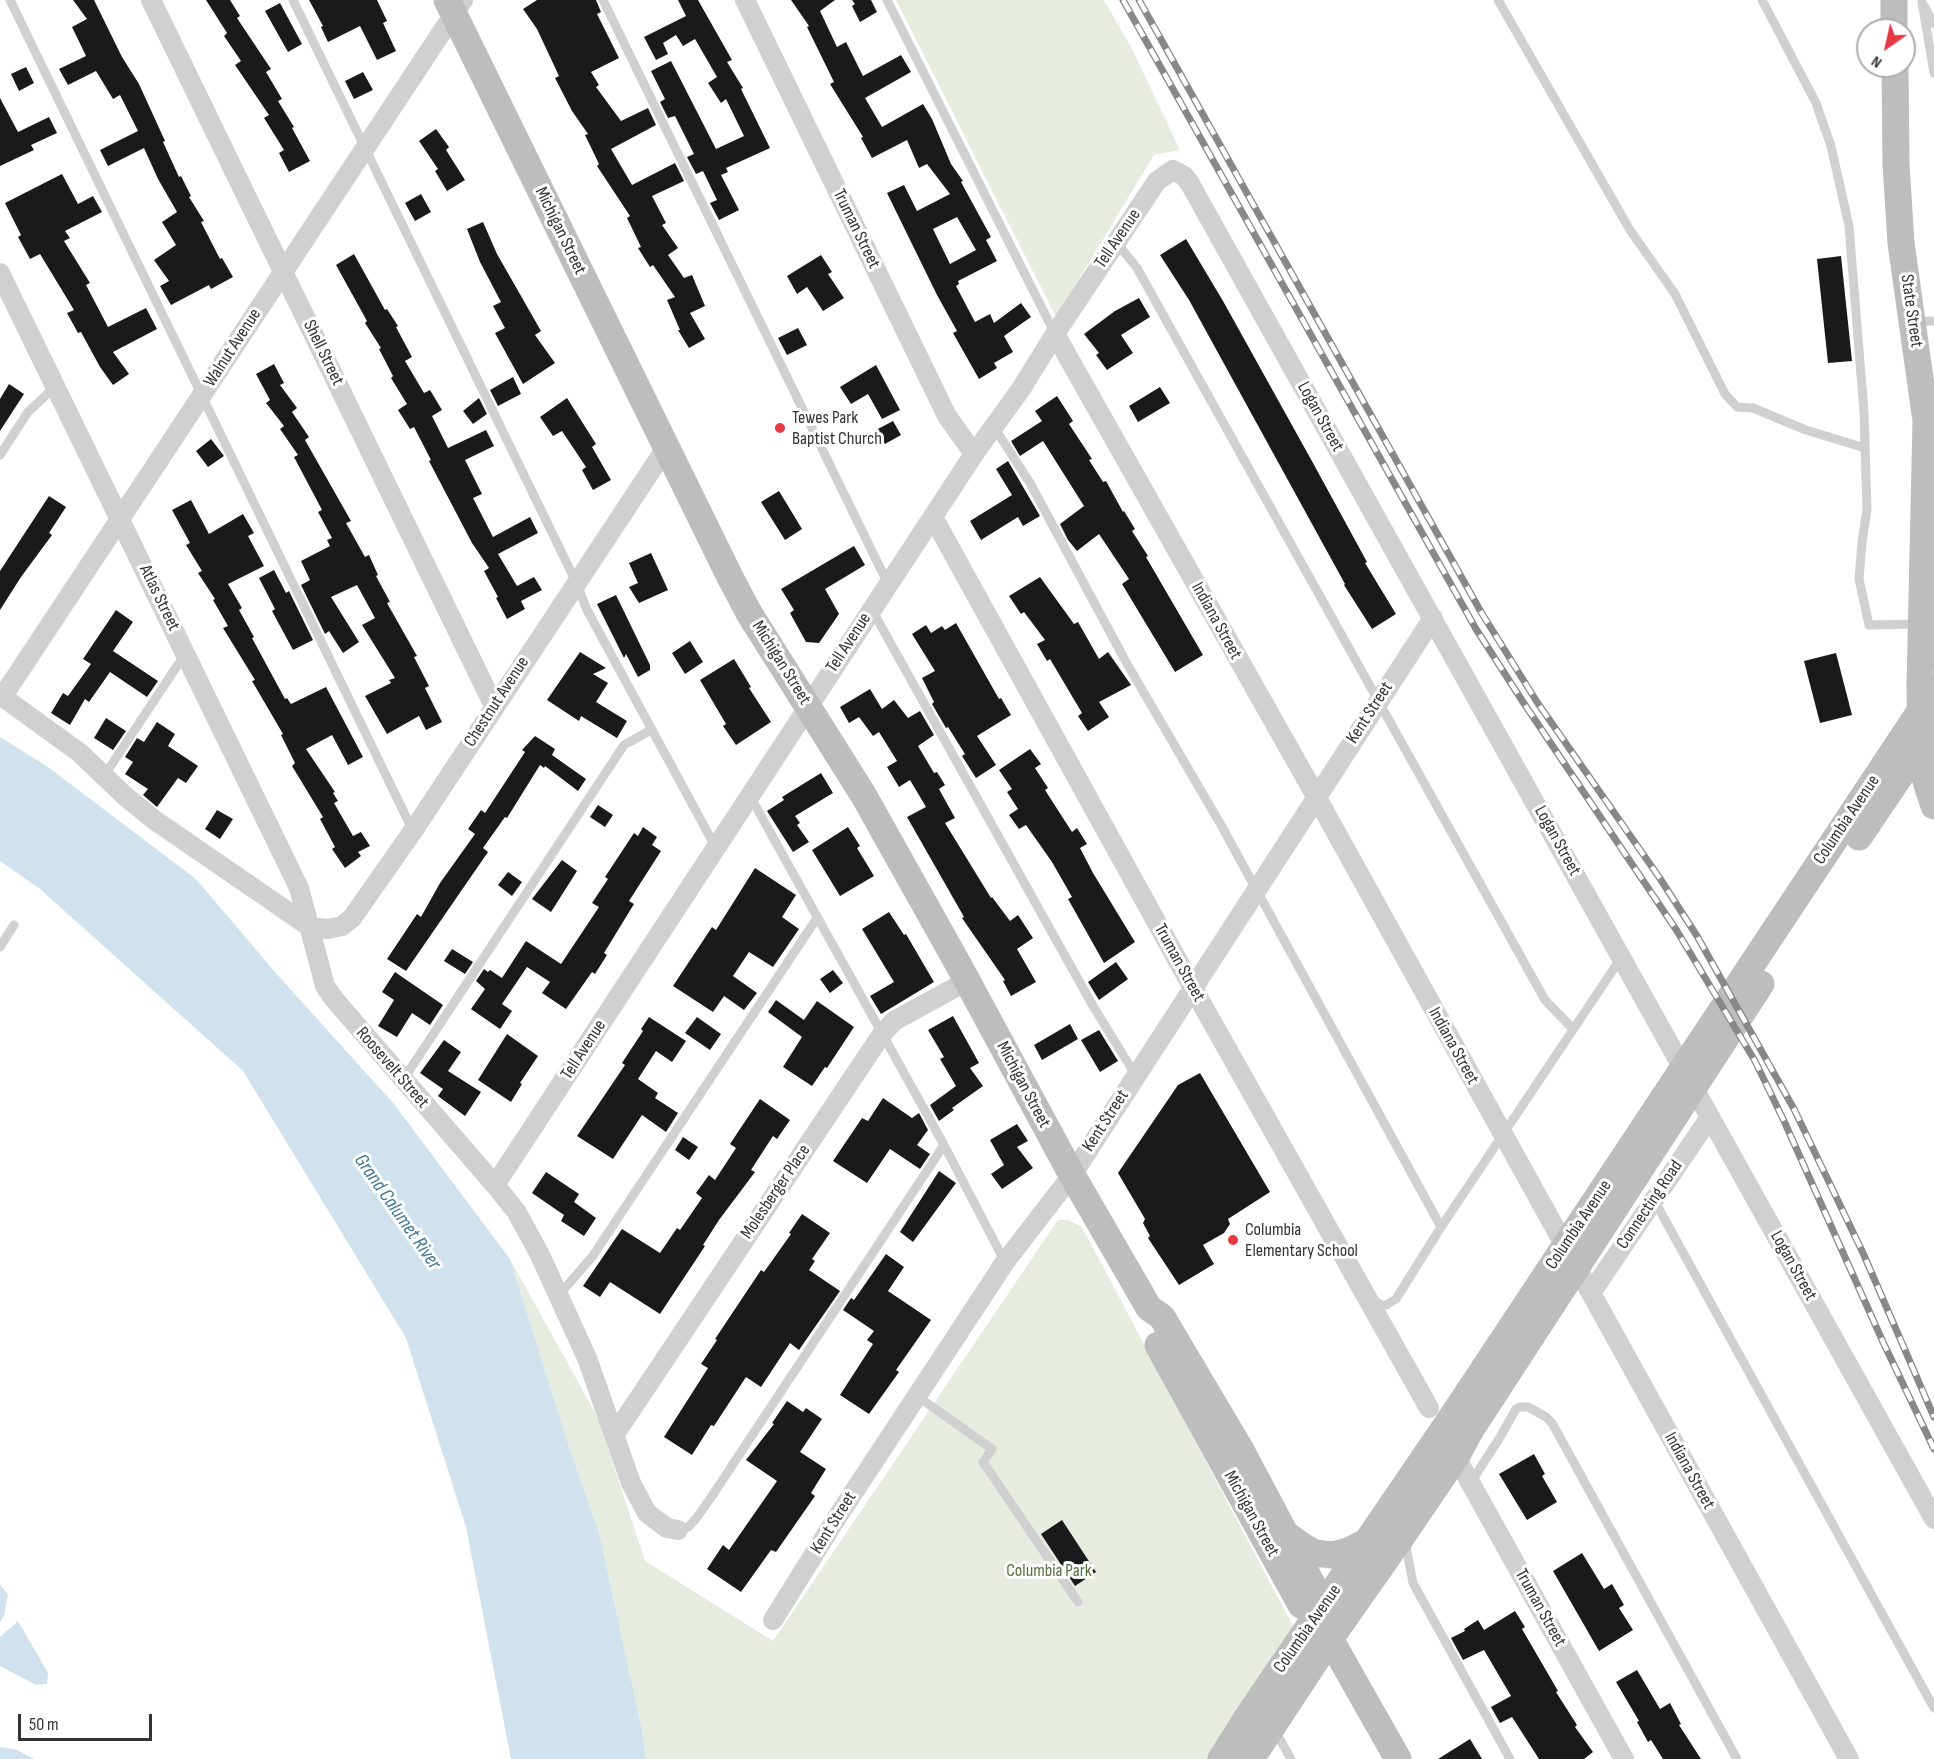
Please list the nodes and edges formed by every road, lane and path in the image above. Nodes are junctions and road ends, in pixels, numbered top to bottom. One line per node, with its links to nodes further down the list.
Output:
1 (10, 0): 24 (lane)
2 (151, 0): 19 (street, Shell Street)
3 (293, 0): 16 (lane)
4 (603, 0): 33 (lane)
5 (745, 0): 28 (street, Truman Street)
6 (887, 0): 22 (lane)
7 (1498, 0): 27 (lane)
8 (1762, 0): 27 (lane)
9 (1894, 0): 12 (street)
10 (1921, 1): 13 (lane); 14 (lane)
11 (455, 4): 16 (street, Walnut Avenue); 26 (street, Michigan Street)
12 (1894, 18)
13 (1934, 24)
14 (1934, 73)
15 (1895, 78): 21 (street, State Street)
16 (365, 149): 19 (street, Walnut Avenue); 32 (lane)
17 (1173, 170): 18 (street, Tell Avenue); 35 (street, Logan Street)
18 (1116, 242): 22 (street, Tell Avenue); 40 (lane)
19 (283, 272): 24 (street, Walnut Avenue); 41 (street, Shell Street)
20 (0, 273): 23 (street, Atlas Street)
21 (1923, 322): 36 (street, State Street)
22 (1055, 334): 25 (street, Tell Avenue); 48 (street, Indiana Street)
23 (56, 386): 29 (lane); 31 (street, Atlas Street)
24 (202, 395): 31 (street, Walnut Avenue); 50 (lane)
25 (994, 427): 28 (street, Tell Avenue); 52 (lane)
26 (666, 448): 32 (street, Chestnut Avenue); 42 (street, Michigan Street)
27 (1865, 448): 36 (lane)
28 (974, 454): 30 (street, Tell Avenue)
29 (0, 455)
30 (933, 517): 33 (street, Tell Avenue); 59 (street, Truman Street)
31 (120, 519): 37 (street, Atlas Street); 39 (street, Walnut Avenue)
32 (576, 582): 41 (street, Chestnut Avenue); 45 (lane)
33 (888, 584): 34 (street, Tell Avenue)
34 (872, 609): 42 (street, Tell Avenue); 62 (lane)
35 (1432, 618): 40 (street, Kent Street); 57 (street, Logan Street)
36 (1921, 624): 38 (street, State Street)
37 (185, 654): 46 (lane); 55 (street, Atlas Street)
38 (1927, 688): 43 (street); 49 (street, State Street); 77 (street, Columbia Avenue)
39 (1, 695): 46 (street)
40 (1377, 703): 48 (street, Kent Street); 60 (lane)
41 (494, 706): 50 (street, Chestnut Avenue)
42 (808, 707): 47 (street, Tell Avenue); 58 (street, Michigan Street)
43 (1934, 712)
44 (1934, 726): 77 (street, Columbia Avenue)
45 (651, 730): 51 (lane); 63 (lane)
46 (104, 776): 55 (street)
47 (750, 796): 51 (street, Tell Avenue); 53 (lane)
48 (1317, 798): 52 (street, Kent Street); 65 (street, Indiana Street)
49 (1934, 806)
50 (413, 831): 55 (street, Chestnut Avenue)
51 (716, 848): 68 (street, Tell Avenue)
52 (1256, 891): 59 (street, Kent Street); 70 (lane)
53 (817, 918): 61 (lane); 73 (lane)
54 (14, 925): 56 (lane)
55 (310, 927): 63 (street, Roosevelt Street)
56 (0, 946)
57 (1621, 958): 60 (lane); 64 (street, Logan Street)
58 (968, 981): 61 (street, Molesberger Place); 67 (street, Michigan Street)
59 (1194, 990): 62 (street, Kent Street); 74 (street, Truman Street)
60 (1573, 1029): 65 (lane)
61 (882, 1034): 66 (lane); 78 (street, Molesberger Place)
62 (1136, 1076): 67 (street, Kent Street)
63 (403, 1080): 68 (street, Roosevelt Street)
64 (1710, 1117): 69 (street, Connecting Road); 81 (street, Logan Street)
65 (1502, 1134): 70 (lane); 72 (street, Indiana Street)
66 (944, 1145): 71 (lane); 82 (lane)
67 (1072, 1175): 71 (street, Kent Street); 75 (street, Michigan Street)
68 (495, 1185): 73 (street, Roosevelt Street)
69 (1654, 1200): 72 (street, Connecting Road); 90 (lane)
70 (1441, 1227): 74 (lane)
71 (1005, 1262): 76 (street, Kent Street)
72 (1591, 1293): 99 (street, Indiana Street)
73 (559, 1295): 78 (street, Roosevelt Street)
74 (1367, 1296): 77 (street, Truman Street)
75 (1149, 1308): 83 (street, Michigan Street); 87 (street, Michigan Street)
76 (917, 1396): 86 (lane); 88 (street, Kent Street)
77 (1450, 1419): 79 (street, Columbia Avenue); 85 (street, Columbia Avenue)
78 (615, 1434): 82 (street, Roosevelt Street)
79 (1456, 1457): 80 (street, Truman Street); 84 (street, Columbia Avenue)
80 (1471, 1482): 97 (street, Truman Street); 98 (lane)
81 (1934, 1519)
82 (678, 1530)
83 (1286, 1535): 85 (street); 87 (street, Michigan Street)
84 (1404, 1535): 89 (street, Columbia Avenue); 96 (lane)
85 (1368, 1541): 87 (street, Columbia Avenue)
86 (1078, 1602)
87 (1319, 1615): 89 (street, Michigan Street); 92 (street, Columbia Avenue)
88 (773, 1620)
89 (1330, 1639): 91 (street, Columbia Avenue); 95 (street, Michigan Street)
90 (1934, 1708)
91 (1273, 1727): 93 (street, Columbia Avenue); 94 (lane)
92 (1221, 1759)
93 (1251, 1759)
94 (1291, 1759)
95 (1398, 1759)
96 (1510, 1759)
97 (1624, 1759)
98 (1737, 1759)
99 (1849, 1759)

